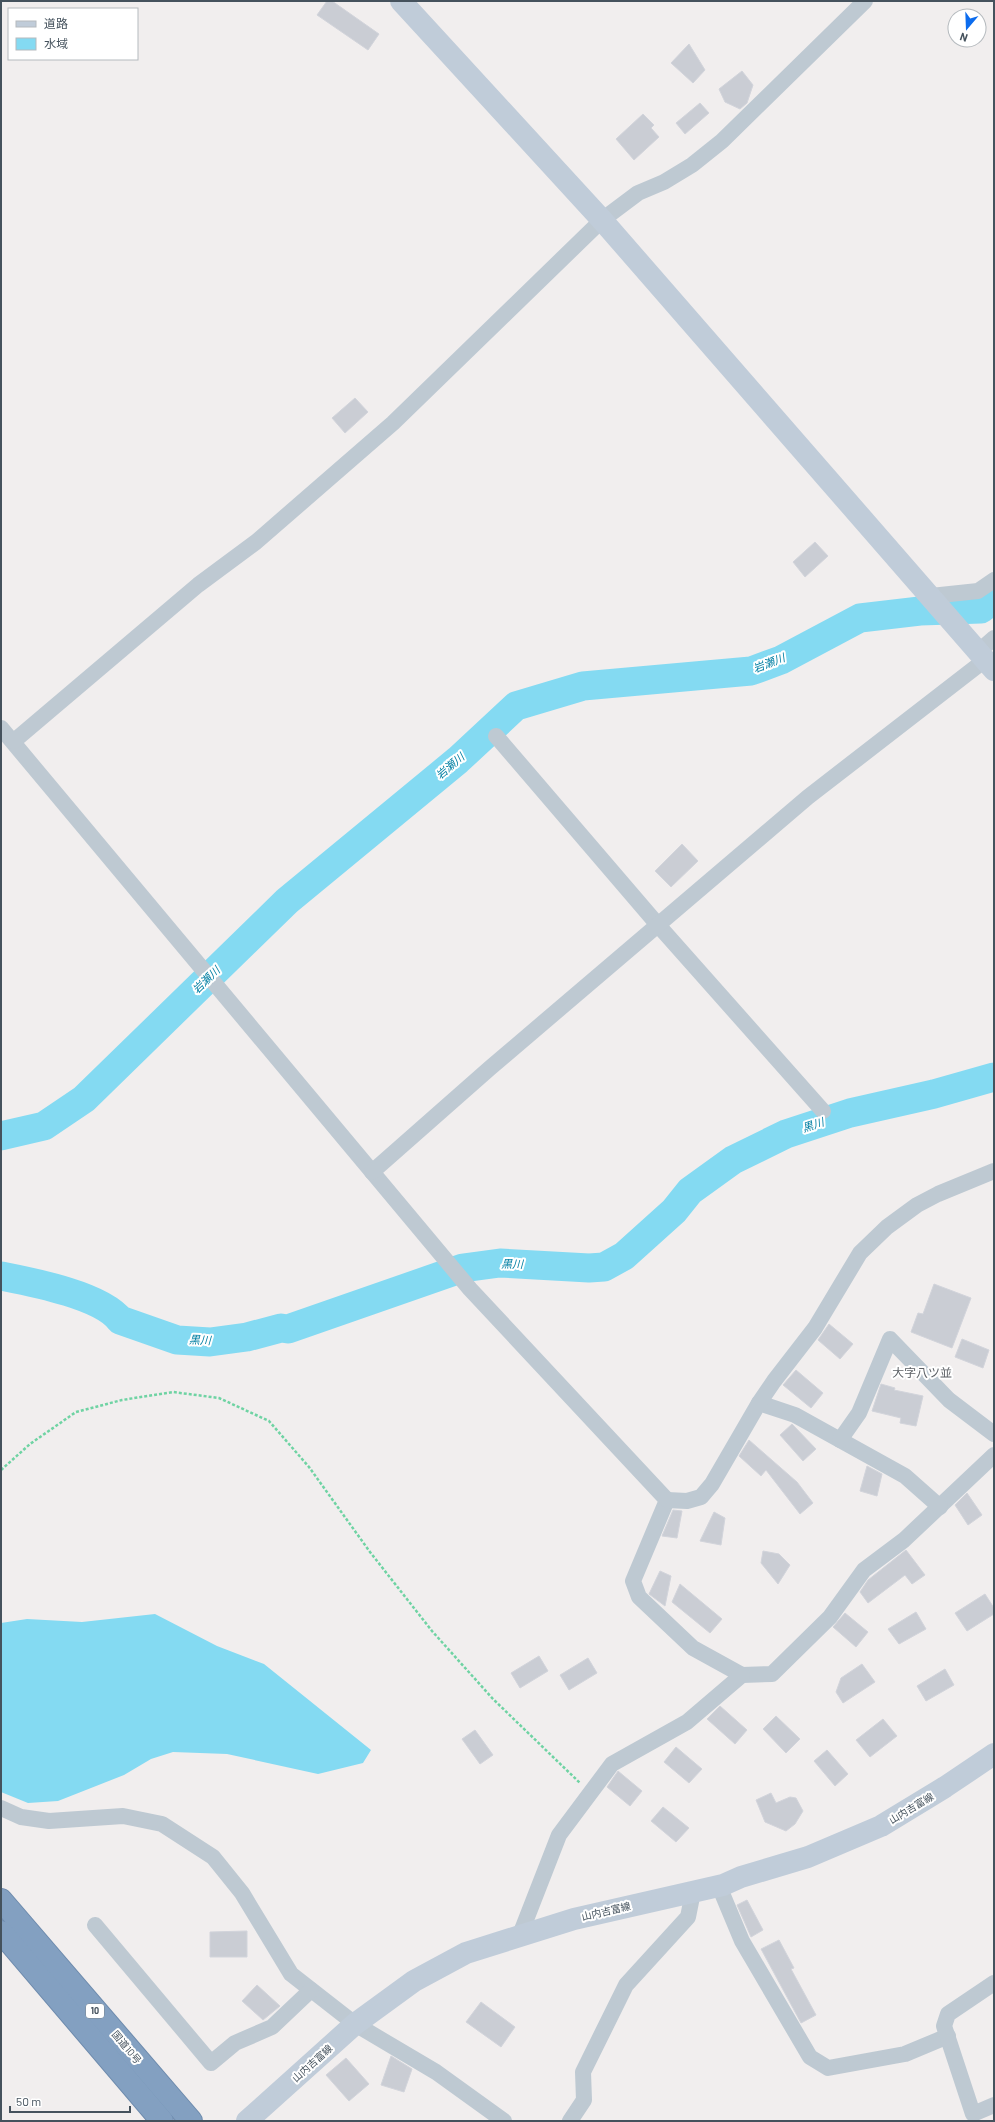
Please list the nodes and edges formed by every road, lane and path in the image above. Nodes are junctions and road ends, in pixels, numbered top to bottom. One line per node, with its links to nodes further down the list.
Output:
1 (401, 1): 3 (street)
2 (865, 1): 3 (street)
3 (602, 220): 5 (street); 9 (street)
4 (994, 580): 5 (street)
5 (935, 601): 6 (street)
6 (988, 655): 10 (street)
7 (1, 728): 9 (street)
8 (496, 736): 10 (street)
9 (14, 741): 13 (street)
10 (658, 925): 11 (street); 13 (street)
11 (823, 1111)
12 (994, 1171): 14 (street)
13 (372, 1172): 19 (street)
14 (759, 1403): 16 (street); 19 (street)
15 (994, 1434): 16 (street)
16 (840, 1440): 20 (street)
17 (994, 1455): 20 (street)
18 (1, 1470): 23 (path)
19 (667, 1500): 21 (street)
20 (940, 1507): 21 (street)
21 (742, 1675): 23 (street)
22 (994, 1754): 25 (street, 山内吉富線)
23 (590, 1793): 30 (street)
24 (1, 1808): 32 (street)
25 (719, 1886): 26 (street, 山内吉富線); 34 (street)
26 (693, 1892): 30 (street, 山内吉富線); 40 (street)
27 (1, 1900): 37 (highway, 国道10号 / 10)
28 (96, 1925): 32 (street)
29 (1, 1932): 36 (highway, 10)
30 (520, 1935): 33 (street, 山内吉富線)
31 (994, 1983): 34 (street)
32 (311, 1990): 33 (street)
33 (355, 2024): 38 (street, 山内吉富線); 39 (street)
34 (948, 2036): 35 (street)
35 (994, 2105)
36 (162, 2121)
37 (190, 2121)
38 (247, 2121)
39 (504, 2121)
40 (570, 2121)

